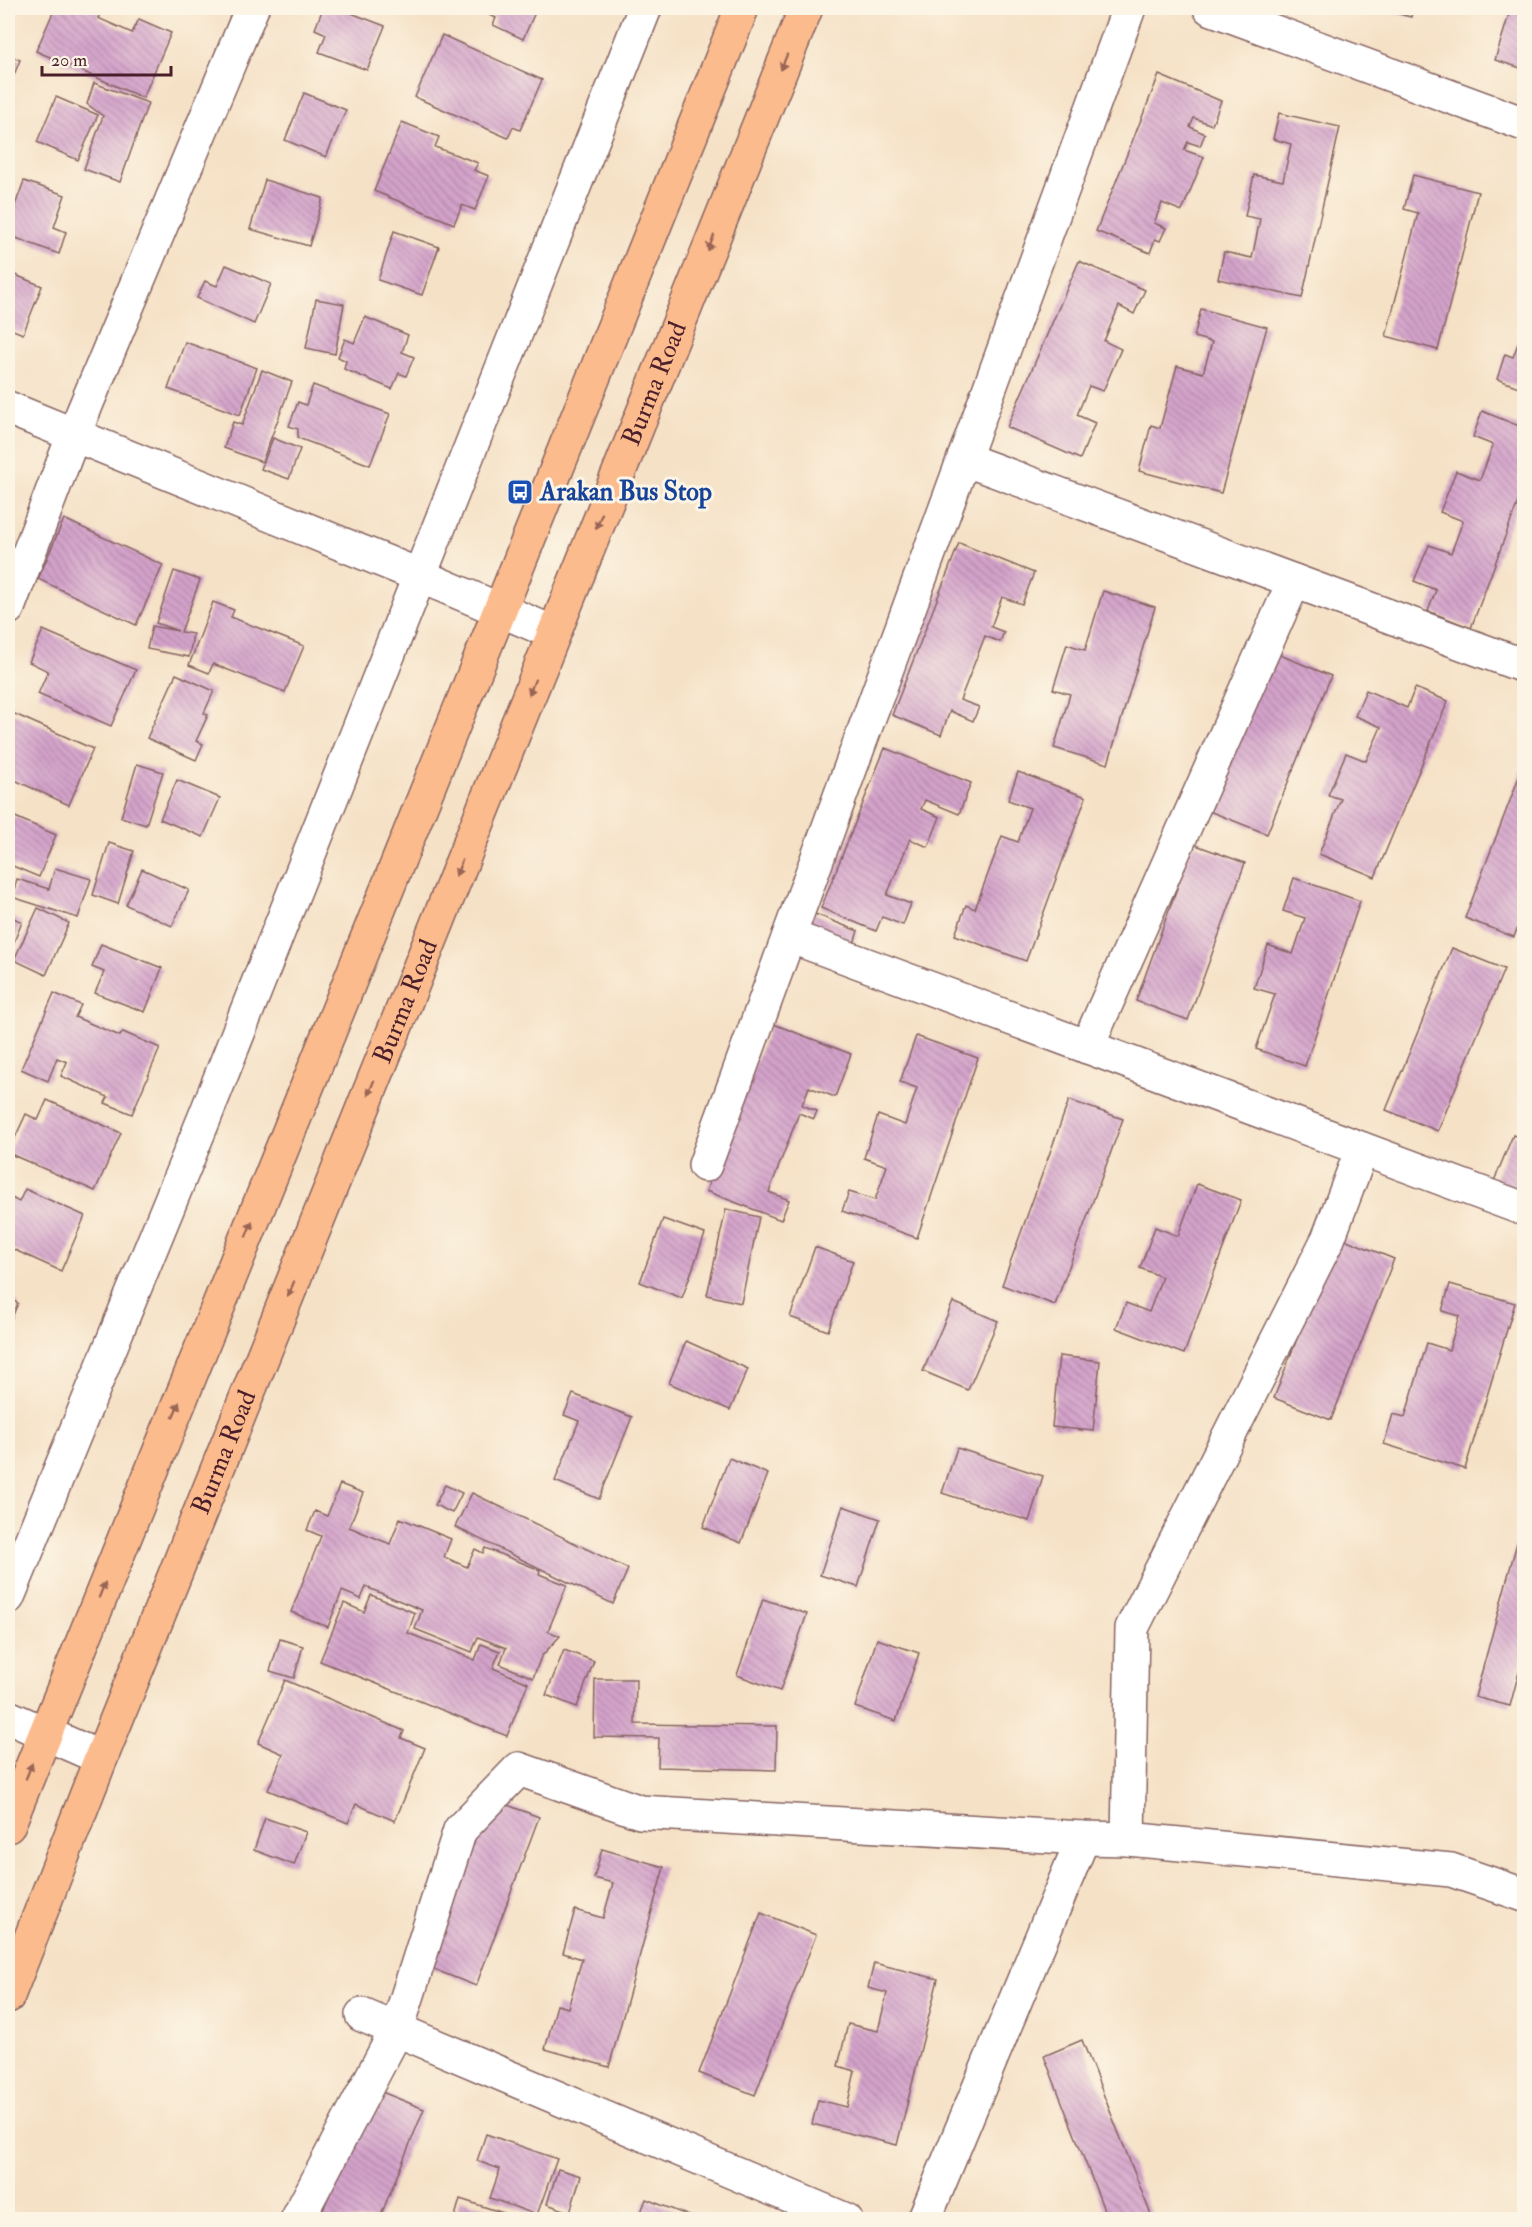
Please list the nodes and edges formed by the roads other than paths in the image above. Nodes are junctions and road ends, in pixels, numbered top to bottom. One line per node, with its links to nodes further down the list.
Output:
1 (252, 8): 9 (street)
2 (645, 8): 11 (street)
3 (742, 8): 14 (main road)
4 (806, 8): 15 (main road, Burma Road, one-way to 15)
5 (1129, 8): 10 (street)
6 (1210, 8): 7 (street)
7 (1524, 124)
8 (8, 408): 9 (street)
9 (74, 434): 11 (street); 13 (street)
10 (964, 459): 12 (street); 17 (street)
11 (418, 575): 14 (street); 22 (street)
12 (1294, 581): 16 (street); 18 (street)
13 (8, 608)
14 (500, 610): 15 (street); 24 (main road, one-way to 14)
15 (554, 633): 25 (main road, Burma Road, one-way to 25)
16 (1524, 666)
17 (789, 936): 18 (street); 20 (street)
18 (1087, 1047): 19 (street)
19 (1362, 1149): 21 (street); 28 (street)
20 (705, 1165)
21 (1524, 1209)
22 (8, 1597)
23 (8, 1717): 24 (street)
24 (45, 1733): 25 (street); 26 (main road, one-way to 24)
25 (101, 1758): 30 (main road, Burma Road)
26 (8, 1826)
27 (1083, 1838): 28 (street); 32 (street); 35 (street)
28 (1128, 1839): 29 (street)
29 (1524, 1894)
30 (8, 1996)
31 (362, 2015): 32 (street)
32 (397, 2030): 33 (street); 34 (street)
33 (297, 2220)
34 (846, 2220)
35 (924, 2220)

